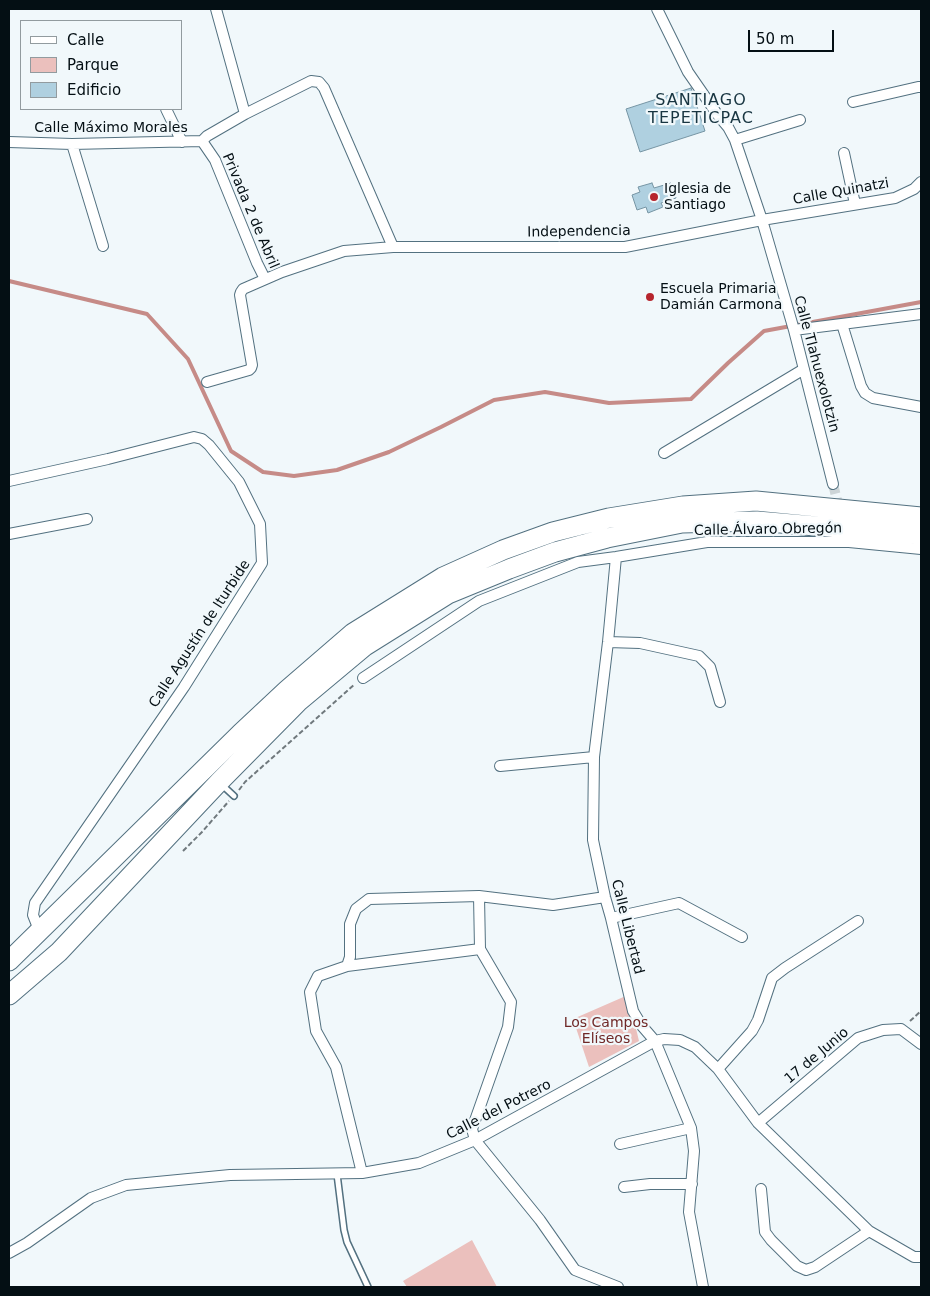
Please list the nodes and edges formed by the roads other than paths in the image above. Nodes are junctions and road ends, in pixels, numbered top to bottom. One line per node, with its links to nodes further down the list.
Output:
1 (216, 9): 6 (street)
2 (658, 9): 8 (street, Calle Tlahuexolotzin)
3 (921, 87): 4 (street)
4 (853, 102)
5 (166, 110): 11 (street)
6 (246, 114): 9 (street, Calle Máximo Morales); 18 (street, Calle Máximo Morales)
7 (800, 120): 8 (street)
8 (735, 140): 16 (street, Calle Tlahuexolotzin)
9 (202, 141): 11 (street, Calle Máximo Morales); 19 (street, Privada 2 de Abril)
10 (9, 142): 12 (street, Calle Máximo Morales)
11 (182, 142): 12 (street, Calle Máximo Morales)
12 (72, 144): 17 (street)
13 (844, 153): 15 (street)
14 (921, 182): 15 (street, Calle Quinatzi)
15 (855, 204): 16 (street, Calle Quinatzi)
16 (762, 220): 18 (street, Independencia); 22 (street, Calle Tlahuexolotzin)
17 (103, 246)
18 (394, 248): 19 (street, Independencia)
19 (265, 280): 24 (street, Privada 2 de Abril)
20 (921, 314): 21 (street)
21 (842, 324): 22 (street); 25 (street)
22 (794, 330): 23 (street, Calle Tlahuexolotzin)
23 (804, 369): 26 (street); 28 (street, Calle Tlahuexolotzin)
24 (207, 382)
25 (921, 408)
26 (664, 452)
27 (9, 481): 46 (street, Calle Agustín de Iturbide)
28 (833, 484)
29 (921, 517): 46 (highway)
30 (87, 519): 31 (street)
31 (9, 534)
32 (921, 535): 40 (highway)
33 (921, 549): 34 (street, Calle Álvaro Obregón)
34 (616, 557): 35 (street, Calle Libertad); 36 (street, Calle Álvaro Obregón)
35 (608, 642): 37 (street); 38 (street, Calle Libertad)
36 (363, 678)
37 (720, 702)
38 (594, 757): 39 (street); 43 (street, Calle Libertad)
39 (500, 766)
40 (219, 782): 41 (lane); 51 (highway)
41 (234, 796)
42 (479, 896): 43 (street); 48 (street); 50 (street)
43 (605, 898): 44 (street, Calle Libertad)
44 (611, 918): 47 (street); 52 (street, Calle Libertad)
45 (858, 921): 54 (street)
46 (39, 930): 49 (highway)
47 (742, 937)
48 (480, 949): 50 (street); 57 (street)
49 (9, 961)
50 (347, 966): 59 (street)
51 (9, 995)
52 (655, 1041): 54 (street, Calle del Potrero); 56 (street, Calle Libertad); 57 (street, Calle del Potrero)
53 (921, 1044): 55 (street, 17 de Junio)
54 (718, 1068): 55 (street, Calle del Potrero)
55 (758, 1123): 64 (street, Calle del Potrero)
56 (691, 1128): 58 (street); 61 (street, Calle Libertad)
57 (476, 1140): 59 (street, Calle del Potrero); 68 (street)
58 (620, 1144)
59 (362, 1173): 60 (street, Calle del Potrero)
60 (337, 1174): 65 (street, Calle del Potrero); 67 (lane)
61 (692, 1184): 62 (street); 69 (street, Calle Libertad)
62 (624, 1187)
63 (761, 1190): 64 (street)
64 (869, 1231): 66 (street, Calle del Potrero)
65 (9, 1253)
66 (921, 1257)
67 (368, 1287)
68 (618, 1287)
69 (703, 1287)

